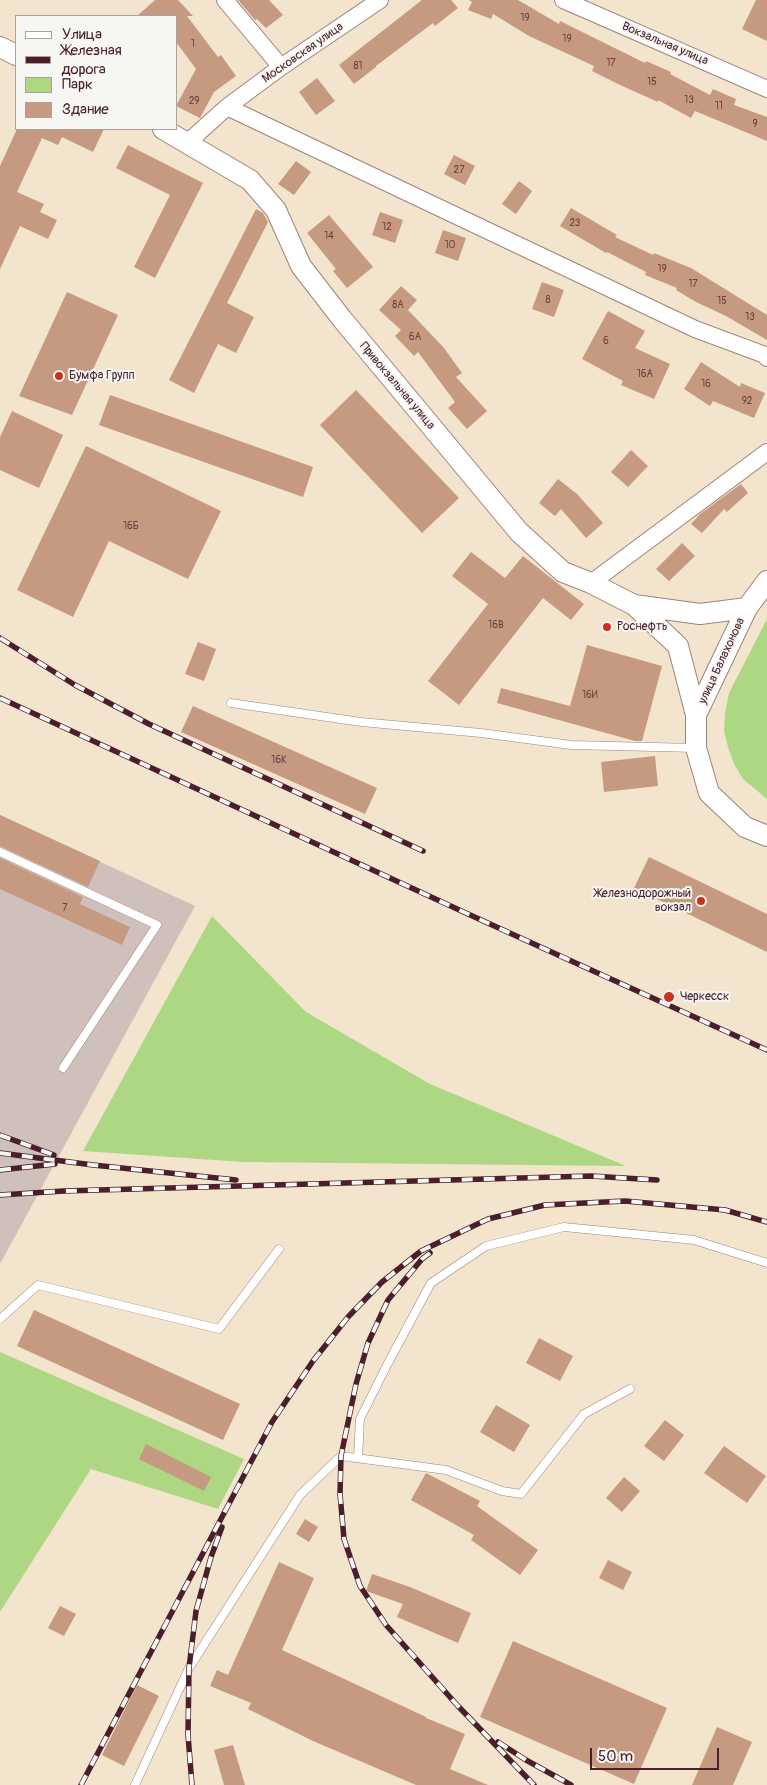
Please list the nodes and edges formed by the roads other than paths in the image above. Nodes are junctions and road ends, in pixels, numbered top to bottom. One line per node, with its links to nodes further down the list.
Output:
1 (225, 0): 6 (street)
2 (380, 0): 6 (street, Московская улица)
3 (563, 0): 7 (street, Вокзальная улица)
4 (0, 48): 5 (street)
5 (15, 55)
6 (281, 67): 8 (street, Московская улица)
7 (767, 88)
8 (227, 107): 10 (street); 11 (street)
9 (165, 130): 10 (street, Привокзальная улица)
10 (187, 143): 14 (street, Привокзальная улица)
11 (767, 358)
12 (767, 452): 14 (street)
13 (767, 581): 16 (street, улица Балахонова)
14 (591, 583): 15 (street, Привокзальная улица)
15 (634, 604): 16 (street, Привокзальная улица); 18 (street, Привокзальная улица)
16 (747, 608): 18 (street, улица Балахонова)
17 (231, 703): 19 (lane)
18 (696, 715): 19 (street, улица Балахонова)
19 (696, 748): 20 (street, улица Балахонова)
20 (767, 836)
21 (0, 852): 22 (lane)
22 (63, 1068)
23 (279, 1249): 25 (lane)
24 (767, 1263): 27 (lane)
25 (0, 1319)
26 (630, 1388): 27 (lane)
27 (358, 1458): 28 (lane)
28 (136, 1785)

